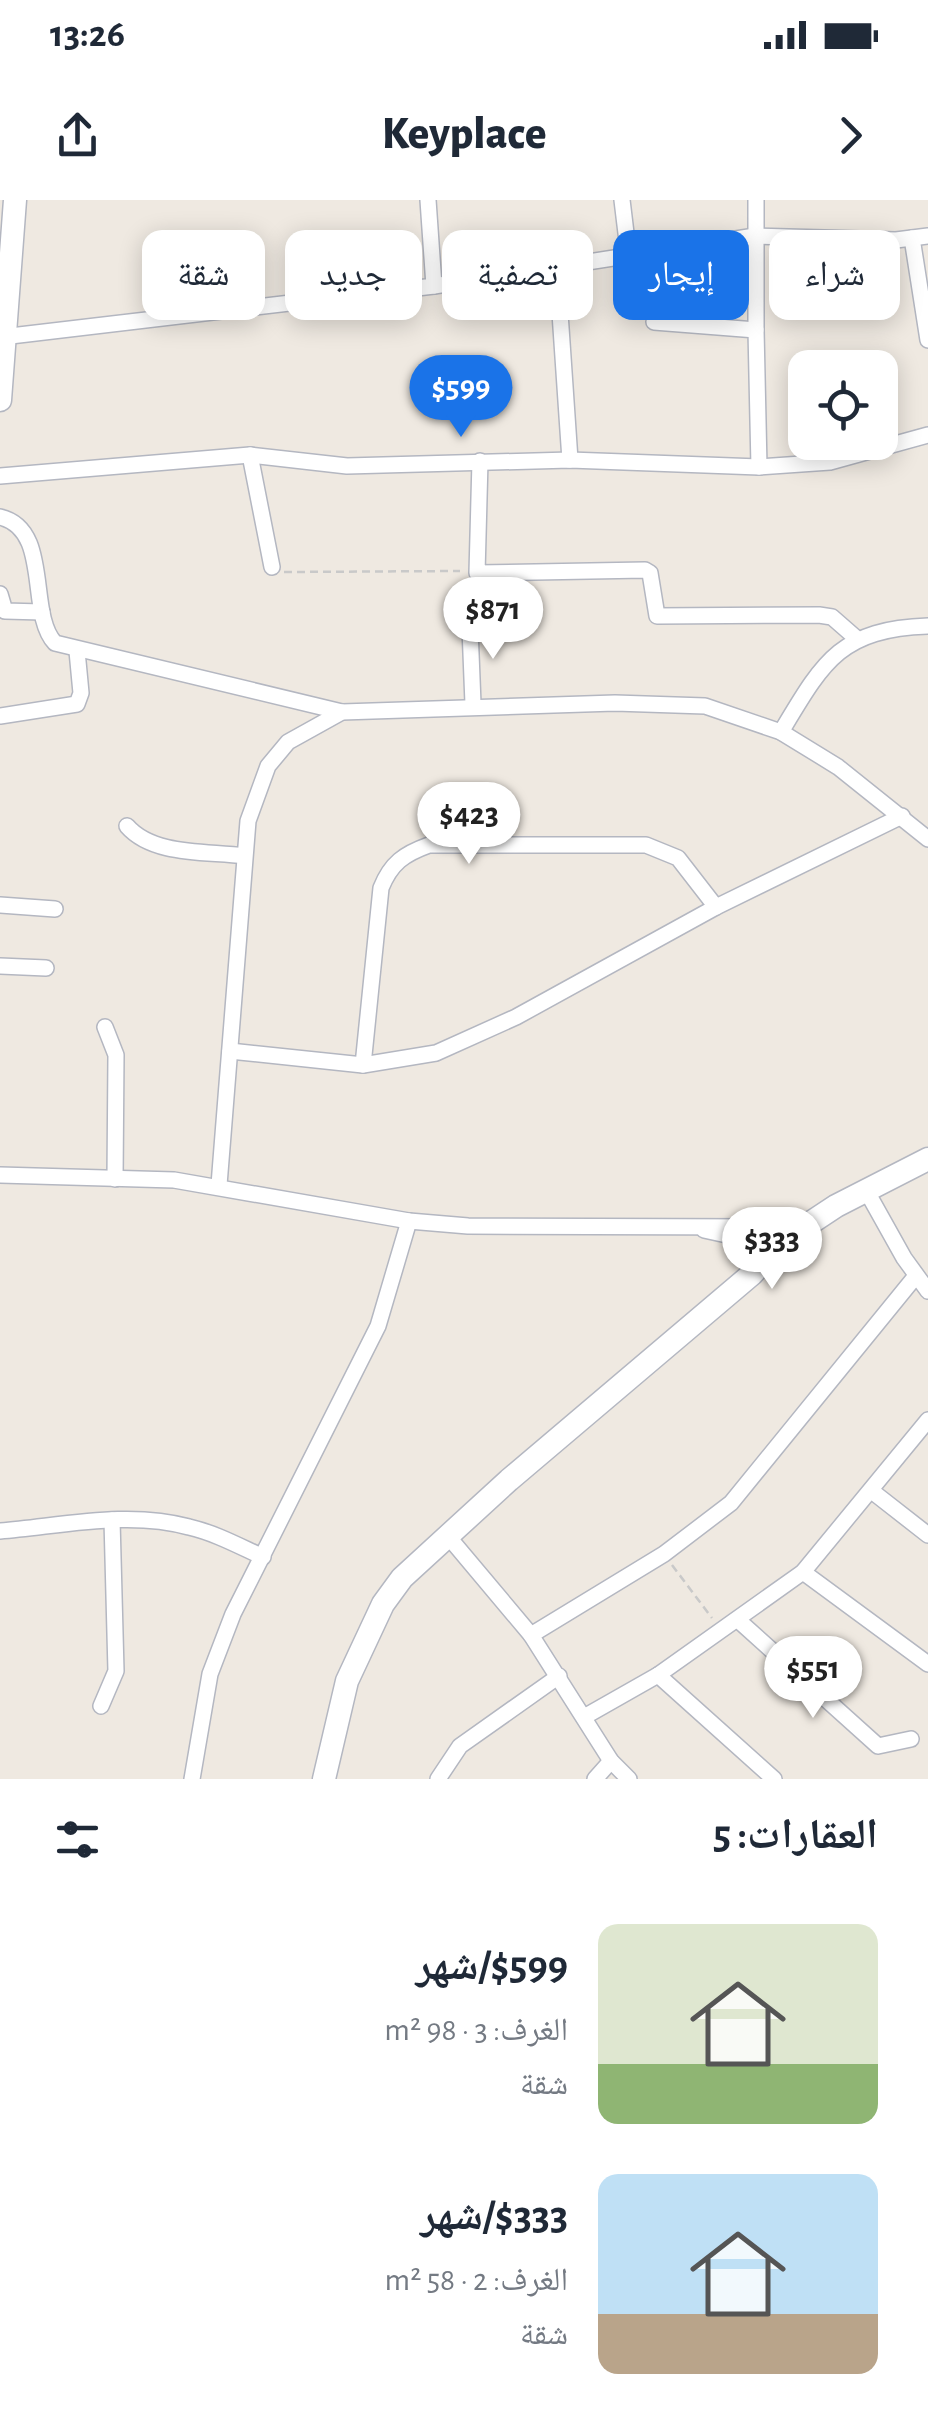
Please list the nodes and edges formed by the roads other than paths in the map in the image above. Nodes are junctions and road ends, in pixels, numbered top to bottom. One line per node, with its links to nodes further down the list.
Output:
1 (428, 200): 10 (street)
2 (622, 200): 5 (street)
3 (756, 200): 6 (street)
4 (10, 203): 14 (street)
5 (626, 230)
6 (755, 236): 7 (street); 8 (street); 13 (street)
7 (749, 237)
8 (920, 237): 15 (street)
9 (442, 285): 10 (street)
10 (434, 286): 14 (street)
11 (560, 320): 19 (street)
12 (654, 322): 13 (street)
13 (756, 330): 21 (street)
14 (2, 337): 16 (street)
15 (928, 340)
16 (0, 400)
17 (928, 435): 21 (street)
18 (250, 456): 20 (street); 22 (street); 24 (street)
19 (570, 460): 20 (street); 21 (street)
20 (480, 461): 25 (street)
21 (759, 467)
22 (0, 476)
23 (0, 517): 27 (street)
24 (272, 567)
25 (477, 573): 29 (street); 31 (street)
26 (0, 594): 27 (street)
27 (42, 612): 30 (street)
28 (928, 626): 29 (street)
29 (856, 638): 34 (street)
30 (78, 651): 32 (street); 33 (street)
31 (473, 704): 32 (street); 34 (street)
32 (342, 712): 38 (street)
33 (0, 716)
34 (780, 732): 35 (street)
35 (902, 816): 37 (street); 40 (street)
36 (127, 826): 38 (street)
37 (928, 839)
38 (244, 856): 45 (street)
39 (0, 905): 41 (street)
40 (716, 907): 46 (street); 46 (street)
41 (55, 909)
42 (0, 966): 43 (street)
43 (46, 968)
44 (106, 1027): 49 (street)
45 (230, 1050): 46 (street); 50 (street)
46 (363, 1065)
47 (928, 1159): 51 (street)
48 (0, 1175): 49 (street)
49 (115, 1179): 50 (street)
50 (219, 1185): 52 (street)
51 (866, 1190): 53 (street); 54 (street)
52 (409, 1221): 53 (street); 62 (street)
53 (766, 1239): 60 (street)
54 (915, 1276): 55 (street); 65 (street)
55 (928, 1291)
56 (928, 1420): 57 (street)
57 (872, 1492): 61 (street); 63 (street)
58 (112, 1520): 59 (street); 62 (street); 69 (street)
59 (0, 1532)
60 (447, 1534): 65 (street); 74 (street)
61 (928, 1535)
62 (263, 1557): 73 (street)
63 (802, 1572): 64 (street); 66 (street)
64 (738, 1620): 67 (street); 71 (street)
65 (531, 1635): 68 (street)
66 (928, 1664)
67 (658, 1675): 70 (street); 78 (street)
68 (559, 1676): 70 (street); 75 (street)
69 (100, 1706)
70 (584, 1717): 72 (street)
71 (911, 1739)
72 (611, 1761): 76 (street); 77 (street)
73 (192, 1779)
74 (324, 1779)
75 (438, 1779)
76 (595, 1779)
77 (629, 1779)
78 (774, 1779)

